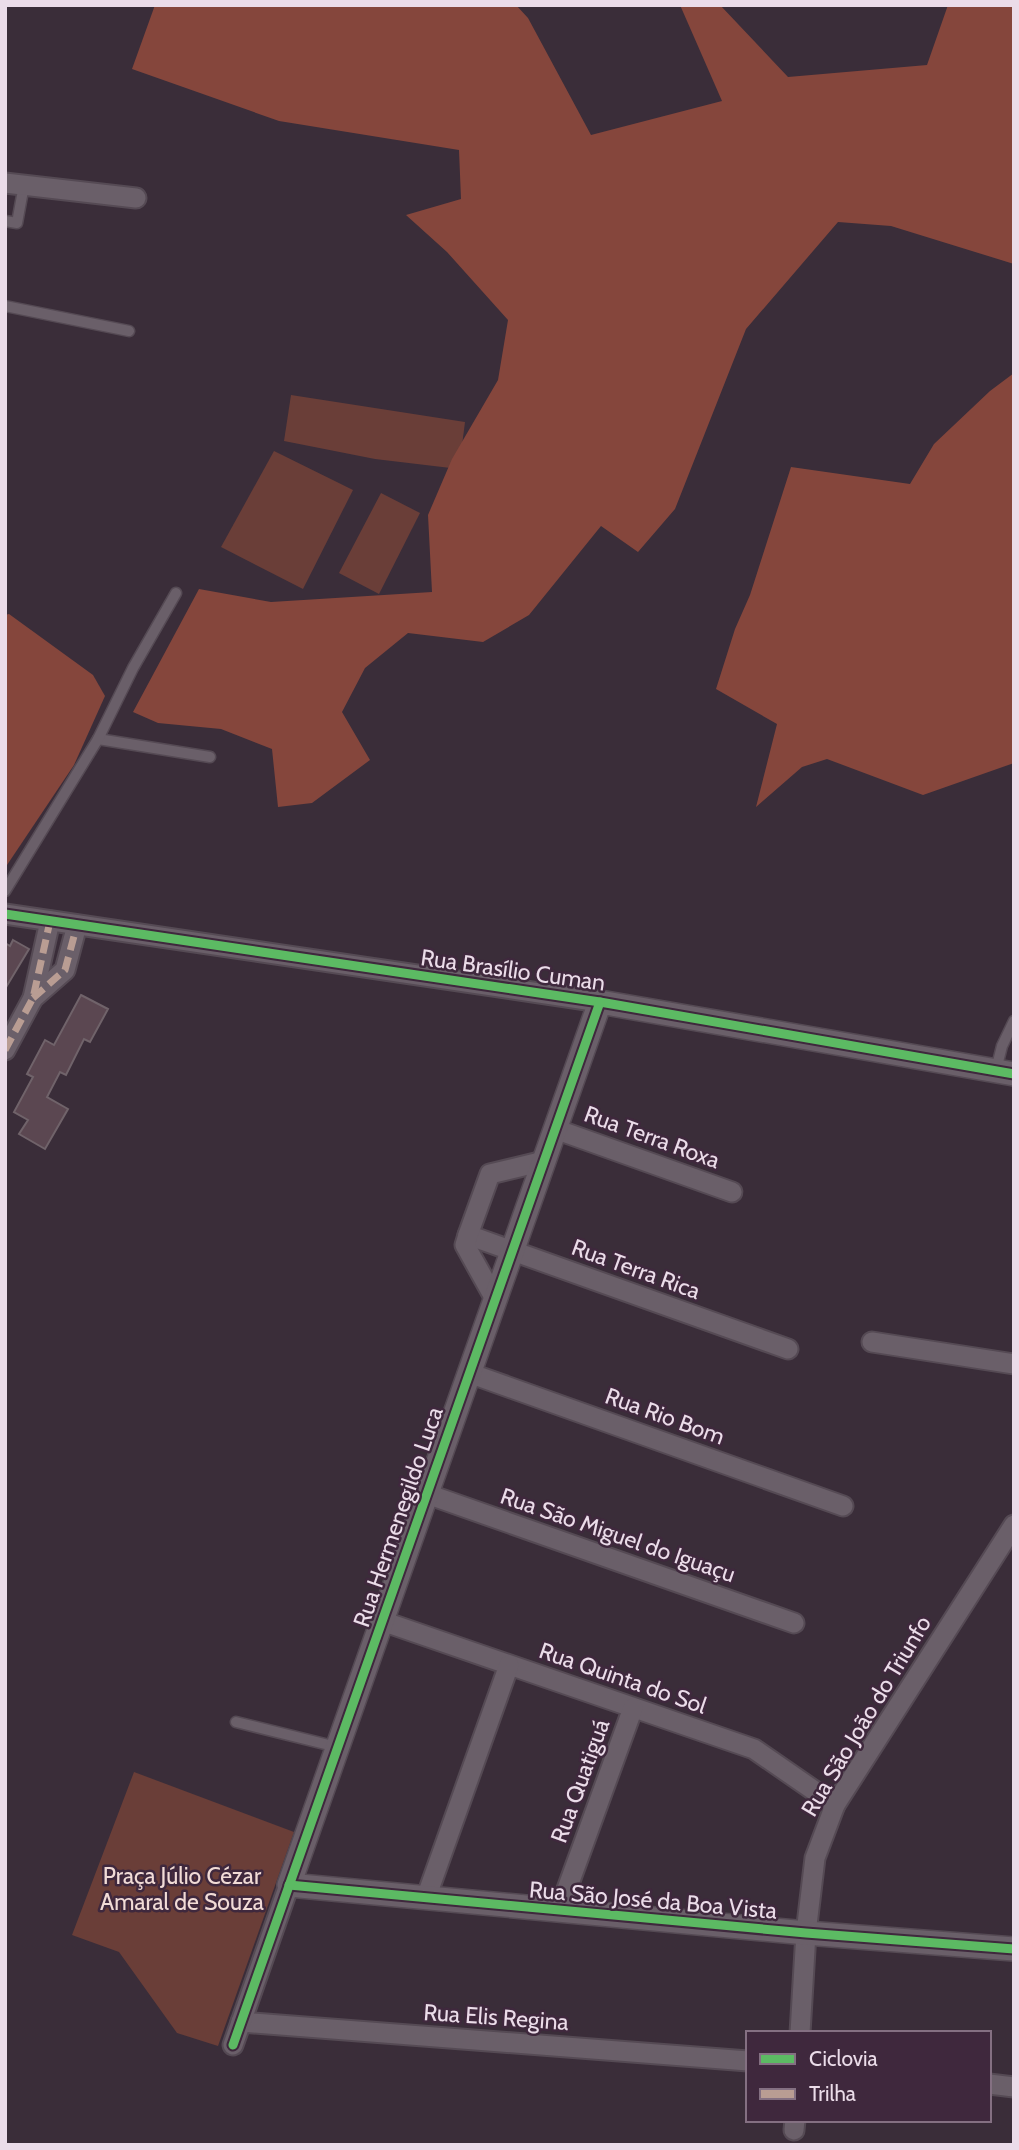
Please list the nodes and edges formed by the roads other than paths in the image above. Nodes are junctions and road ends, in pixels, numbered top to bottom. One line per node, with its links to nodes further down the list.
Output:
1 (14, 184): 2 (street); 3 (lane)
2 (136, 198)
3 (5, 221)
4 (5, 306): 5 (lane)
5 (129, 331)
6 (176, 593): 7 (lane)
7 (97, 739): 8 (lane); 9 (lane)
8 (210, 757)
9 (5, 891)
10 (5, 914): 11 (street, Rua Brasílio Cuman)
11 (50, 921): 12 (street, Rua Brasílio Cuman); 13 (street)
12 (77, 925): 13 (street); 14 (street, Rua Brasílio Cuman)
13 (33, 998): 16 (street)
14 (600, 1002): 17 (street, Rua Brasílio Cuman); 18 (street, Rua Hermenegildo Luca)
15 (1014, 1021): 17 (lane)
16 (5, 1050)
17 (1005, 1072)
18 (555, 1129): 19 (street, Rua Hermenegildo Luca); 20 (street, Rua Terra Roxa)
19 (544, 1161): 21 (street); 22 (street, Rua Hermenegildo Luca)
20 (732, 1192)
21 (468, 1235): 22 (street, Rua Terra Rica); 23 (street)
22 (512, 1251): 23 (street, Rua Hermenegildo Luca); 25 (street, Rua Terra Rica)
23 (495, 1299): 27 (street, Rua Hermenegildo Luca)
24 (872, 1342): 26 (street)
25 (788, 1349)
26 (1014, 1364)
27 (469, 1373): 28 (street, Rua Hermenegildo Luca); 29 (street, Rua Rio Bom)
28 (426, 1494): 31 (street, Rua Hermenegildo Luca); 32 (street, Rua São Miguel do Iguaçu)
29 (843, 1506)
30 (1014, 1525): 37 (street, Rua São João do Triunfo)
31 (382, 1621): 33 (street, Rua Quinta do Sol); 36 (street, Rua Hermenegildo Luca)
32 (794, 1623)
33 (509, 1665): 34 (street, Rua Quinta do Sol); 39 (street)
34 (633, 1708): 37 (street, Rua Quinta do Sol); 40 (street, Rua Quatiguá)
35 (236, 1722): 36 (lane)
36 (338, 1747): 38 (street, Rua Hermenegildo Luca)
37 (835, 1805): 41 (street, Rua São João do Triunfo)
38 (289, 1885): 39 (street, Rua São José da Boa Vista); 43 (street, Rua Hermenegildo Luca)
39 (426, 1898): 40 (street, Rua São José da Boa Vista)
40 (559, 1911): 41 (street, Rua São José da Boa Vista)
41 (806, 1933): 42 (street, Rua São José da Boa Vista); 44 (street, Rua São João do Triunfo)
42 (1012, 1946)
43 (241, 2022): 45 (street, Rua Hermenegildo Luca); 46 (street, Rua Elis Regina)
44 (800, 2031)
45 (233, 2045)
46 (746, 2061)
47 (991, 2084): 48 (street)
48 (1014, 2087)

